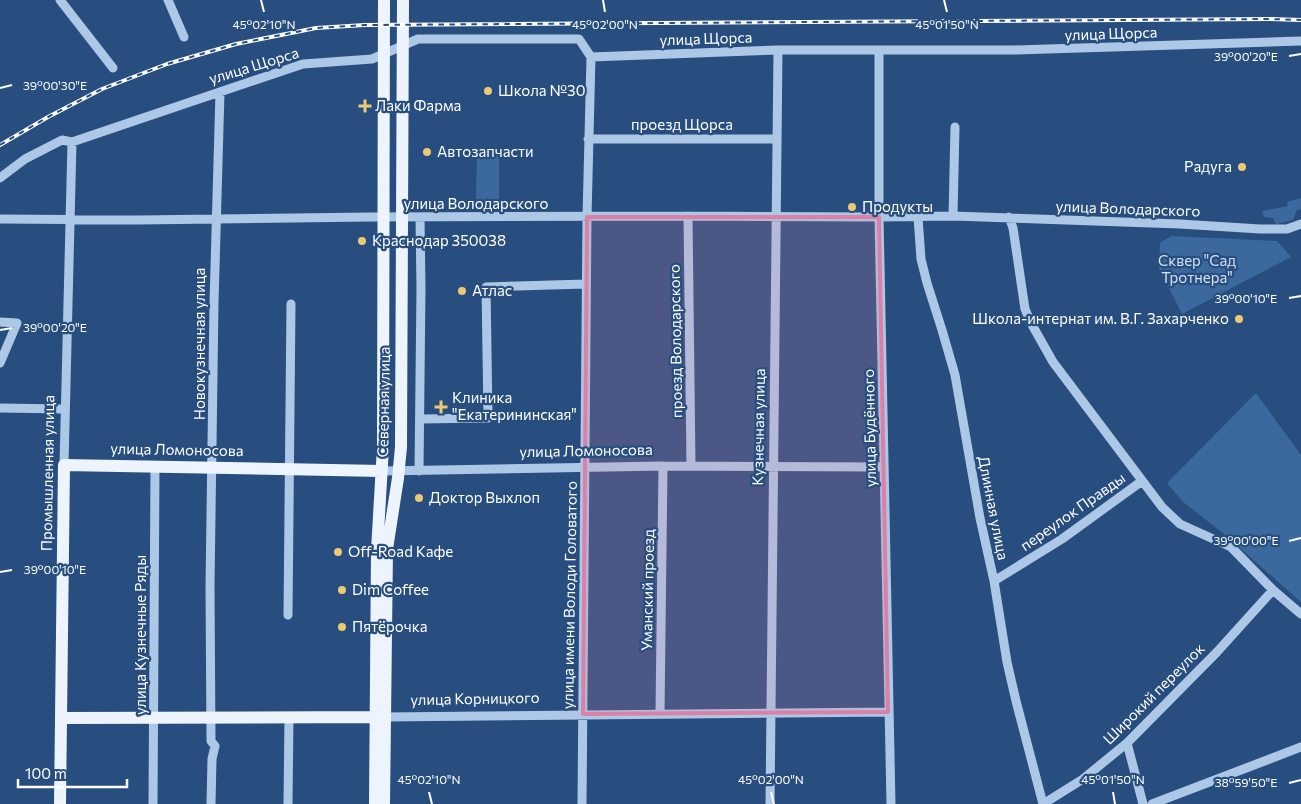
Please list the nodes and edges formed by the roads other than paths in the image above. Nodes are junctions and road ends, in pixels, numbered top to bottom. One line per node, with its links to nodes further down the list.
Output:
1 (60, 0): 10 (street)
2 (168, 0): 5 (street)
3 (384, 0): 45 (main road, Северная улица)
4 (403, 0): 46 (main road, Северная улица)
5 (184, 37)
6 (1301, 41): 8 (street, улица Щорса)
7 (778, 50): 8 (street, улица Щорса); 9 (street, улица Щорса); 14 (street, Кузнечная улица)
8 (879, 51): 21 (street, улица Будённого)
9 (591, 57): 11 (street, улица Щорса); 13 (street, улица имени Володи Головатого)
10 (113, 68)
11 (220, 92): 15 (street, улица Щорса); 27 (street, Новокузнечная улица)
12 (955, 127): 19 (street)
13 (588, 139): 14 (street, проезд Щорса); 20 (street, улица имени Володи Головатого)
14 (777, 139): 18 (street, Кузнечная улица)
15 (72, 142): 16 (street, улица Щорса); 26 (street, Промышленная улица)
16 (0, 178)
17 (688, 216): 18 (street, улица Володарского); 20 (street, улица Володарского); 40 (street, проезд Володарского)
18 (775, 216): 21 (street, улица Володарского); 37 (street, Кузнечная улица)
19 (953, 216): 22 (street, улица Володарского); 23 (street, улица Володарского)
20 (586, 217): 24 (street, улица Володарского); 29 (street, улица имени Володи Головатого)
21 (879, 217): 22 (street, улица Володарского); 43 (street, улица Будённого)
22 (918, 217): 49 (street, Длинная улица)
23 (1009, 217): 28 (street, улица Володарского); 48 (street)
24 (420, 218): 27 (street, улица Володарского); 35 (street)
25 (0, 219): 26 (street, улица Володарского)
26 (69, 219): 27 (street, улица Володарского); 34 (street, Промышленная улица)
27 (215, 219): 41 (street, Новокузнечная улица)
28 (1301, 224)
29 (586, 284): 35 (street); 42 (street, улица имени Володи Головатого)
30 (291, 304): 44 (street)
31 (0, 322): 32 (street)
32 (0, 363)
33 (0, 408): 34 (street)
34 (64, 409): 36 (street, Промышленная улица)
35 (420, 419): 47 (street)
36 (64, 465): 38 (main road, улица Ломоносова); 61 (main road, Промышленная улица)
37 (772, 465): 40 (street, улица Ломоносова); 43 (street, улица Ломоносова); 56 (street, Кузнечная улица)
38 (155, 466): 41 (main road, улица Ломоносова); 57 (street, улица Кузнечные Ряды)
39 (663, 466): 40 (street, улица Ломоносова); 42 (street, улица Ломоносова); 55 (street, Уманский проезд)
40 (691, 466)
41 (213, 467): 44 (main road, улица Ломоносова); 58 (street, Новокузнечная улица)
42 (585, 467): 47 (street, улица Ломоносова); 54 (street, улица имени Володи Головатого)
43 (884, 467): 53 (street, улица Будённого)
44 (289, 468): 45 (main road, улица Ломоносова); 52 (street)
45 (382, 471): 46 (street, улица Ломоносова); 59 (main road, Северная улица)
46 (399, 471): 47 (street, улица Ломоносова); 59 (main road, Северная улица)
47 (419, 471)
48 (1142, 481): 49 (street, переулок Правды); 50 (street)
49 (994, 581): 73 (street, Длинная улица)
50 (1273, 590): 51 (street); 62 (street, Широкий переулок)
51 (1301, 614)
52 (288, 615)
53 (888, 712): 56 (street, улица Корницкого); 72 (street, улица Будённого)
54 (583, 714): 55 (street, улица Корницкого); 59 (street, улица Корницкого); 70 (street, улица имени Володи Головатого)
55 (660, 714): 56 (street, улица Корницкого)
56 (771, 714): 71 (street, Кузнечная улица)
57 (154, 716): 58 (main road, улица Корницкого); 61 (main road, улица Корницкого); 65 (street, улица Кузнечные Ряды)
58 (211, 716): 60 (main road, улица Корницкого); 66 (street, Новокузнечная улица)
59 (381, 716): 60 (main road, улица Корницкого); 68 (main road, Северная улица); 69 (main road, Северная улица)
60 (289, 717): 67 (street)
61 (61, 718): 64 (main road, Промышленная улица)
62 (1127, 743): 73 (street, Широкий переулок); 74 (street)
63 (1301, 747): 75 (street)
64 (60, 804)
65 (153, 804)
66 (211, 804)
67 (288, 804)
68 (375, 804)
69 (384, 804)
70 (582, 804)
71 (770, 804)
72 (891, 804)
73 (1043, 804)
74 (1143, 804)
75 (1152, 804)

